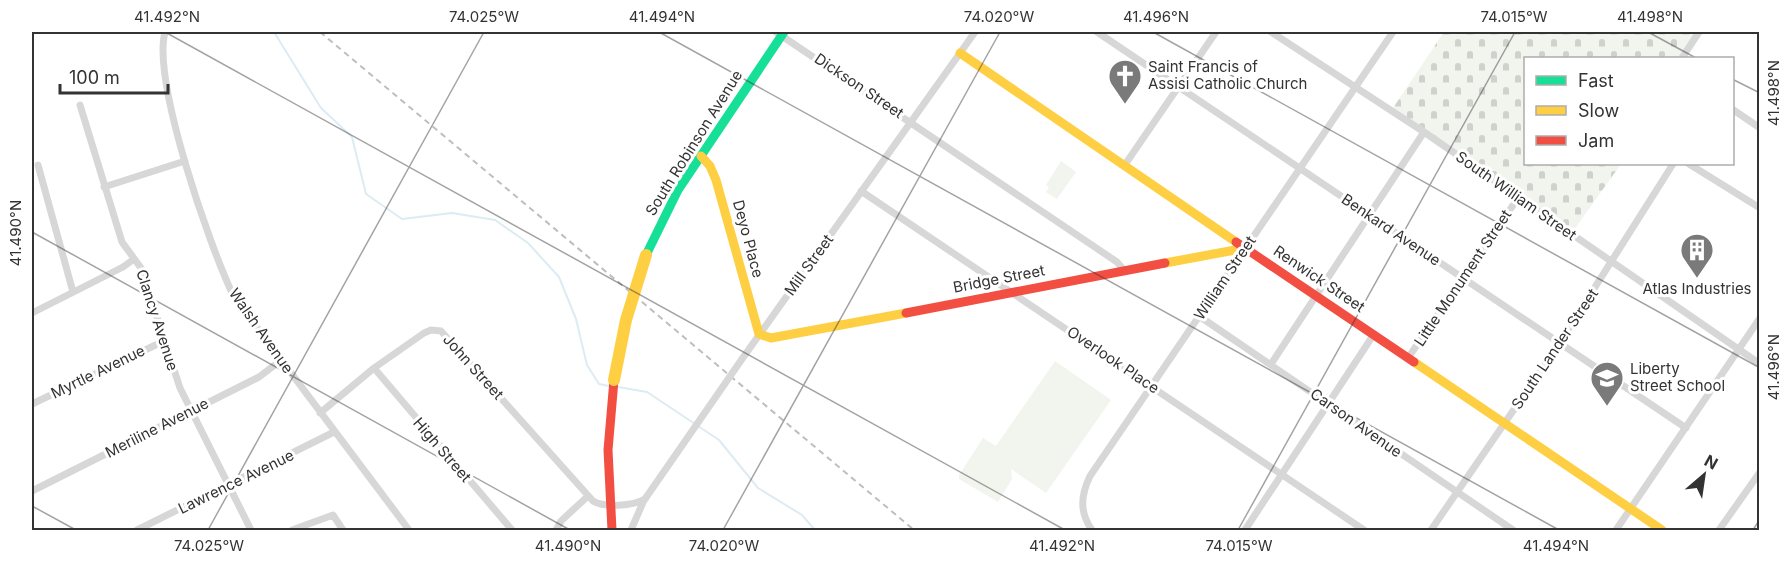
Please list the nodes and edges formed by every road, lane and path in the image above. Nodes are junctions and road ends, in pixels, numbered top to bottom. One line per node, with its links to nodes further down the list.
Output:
1 (165, 32): 19 (street, Walsh Avenue)
2 (975, 32): 9 (street, Mill Street)
3 (1097, 32): 11 (street, Benkard Avenue)
4 (1216, 32): 11 (street)
5 (1271, 32): 12 (street, South William Street)
6 (1393, 32): 12 (street, William Street)
7 (1699, 32): 10 (street)
8 (781, 33): 15 (street, Dickson Street); 18 (main road, South Robinson Avenue)
9 (960, 53): 15 (street, Mill Street); 23 (main road, Renwick Street)
10 (1683, 57)
11 (1178, 86): 23 (street); 24 (street, Benkard Avenue)
12 (1355, 88): 17 (street, South William Street); 24 (street, William Street)
13 (80, 105): 25 (street, Clancy Avenue)
14 (1734, 109): 16 (street)
15 (911, 121): 26 (street, Mill Street); 33 (street)
16 (1760, 128)
17 (1424, 132): 27 (street, South William Street); 29 (street)
18 (701, 156): 41 (main road, Deyo Place); 66 (main road, South Robinson Avenue, bridge)
19 (185, 160): 25 (street); 47 (street, Walsh Avenue)
20 (38, 165): 35 (street)
21 (1672, 165): 32 (street, South Lander Street)
22 (1691, 165): 28 (street)
23 (1124, 166): 30 (main road, Renwick Street)
24 (1300, 167): 29 (street, Benkard Avenue); 30 (street, William Street)
25 (104, 188): 31 (street, Clancy Avenue)
26 (861, 191): 36 (street, Overlook Place); 41 (street, Mill Street)
27 (1518, 198): 32 (street, South William Street); 34 (street, Little Monument Street)
28 (1760, 208)
29 (1370, 216): 34 (street, Benkard Avenue); 37 (street)
30 (1246, 248): 33 (main road, Bridge Street); 37 (main road, Renwick Street); 39 (street, William Street)
31 (134, 259): 35 (street); 43 (street, Clancy Avenue)
32 (1612, 262): 44 (street, South Lander Street); 45 (street, South William Street)
33 (1124, 270): 36 (main road, Bridge Street)
34 (1462, 278): 44 (street, Benkard Avenue); 46 (street, Little Monument Street)
35 (73, 292): 38 (street)
36 (1011, 292): 41 (main road, Bridge Street); 51 (street, Overlook Place)
37 (1317, 295): 42 (main road, Renwick Street); 48 (street)
38 (32, 313)
39 (1199, 316): 48 (street, Carson Avenue); 51 (street, William Street)
40 (1760, 318): 45 (street)
41 (759, 334): 65 (street, Mill Street, bridge)
42 (1374, 334): 46 (main road, Renwick Street); 53 (street)
43 (164, 341): 52 (street, Myrtle Avenue); 54 (street, Clancy Avenue)
44 (1559, 344): 56 (street, South Lander Street); 57 (street, Benkard Avenue)
45 (1739, 349): 49 (street, South William Street); 57 (street)
46 (1408, 358): 56 (main road, Renwick Street)
47 (280, 361): 54 (street, Meriline Avenue); 55 (street, Walsh Avenue)
48 (1270, 364): 53 (street, Carson Avenue)
49 (1760, 364)
50 (374, 369): 55 (street, John Street); 64 (street, John Street); 73 (street, High Street)
51 (1152, 386): 60 (street, Overlook Place); 77 (street, William Street)
52 (32, 404)
53 (1329, 405): 60 (street); 63 (street, Carson Avenue)
54 (192, 411): 61 (street, Clancy Avenue); 62 (street, Meriline Avenue)
55 (320, 413): 58 (street, Walsh Avenue)
56 (1505, 423): 63 (street, South Lander Street); 67 (main road, Renwick Street)
57 (1686, 428): 67 (street)
58 (334, 432): 61 (street, Lawrence Avenue); 72 (street, Walsh Avenue)
59 (1760, 472): 84 (street)
60 (1282, 475): 78 (street); 79 (street, Overlook Place)
61 (228, 485): 68 (street, Lawrence Avenue); 69 (street, Clancy Avenue)
62 (32, 491)
63 (1457, 493): 80 (street, South Lander Street); 81 (street, Carson Avenue)
64 (588, 496): 66 (street, John Street); 74 (street)
65 (645, 499): 66 (street); 76 (street, Mill Street)
66 (610, 504): 75 (main road, South Robinson Avenue)
67 (1630, 509): 82 (street); 83 (main road, Renwick Street)
68 (137, 531)
69 (251, 531)
70 (292, 531): 71 (street)
71 (343, 531)
72 (409, 531)
73 (512, 531)
74 (556, 531)
75 (612, 531)
76 (631, 531)
77 (1092, 531)
78 (1245, 531)
79 (1364, 531)
80 (1431, 531)
81 (1513, 531)
82 (1616, 531)
83 (1662, 531)
84 (1719, 531)

